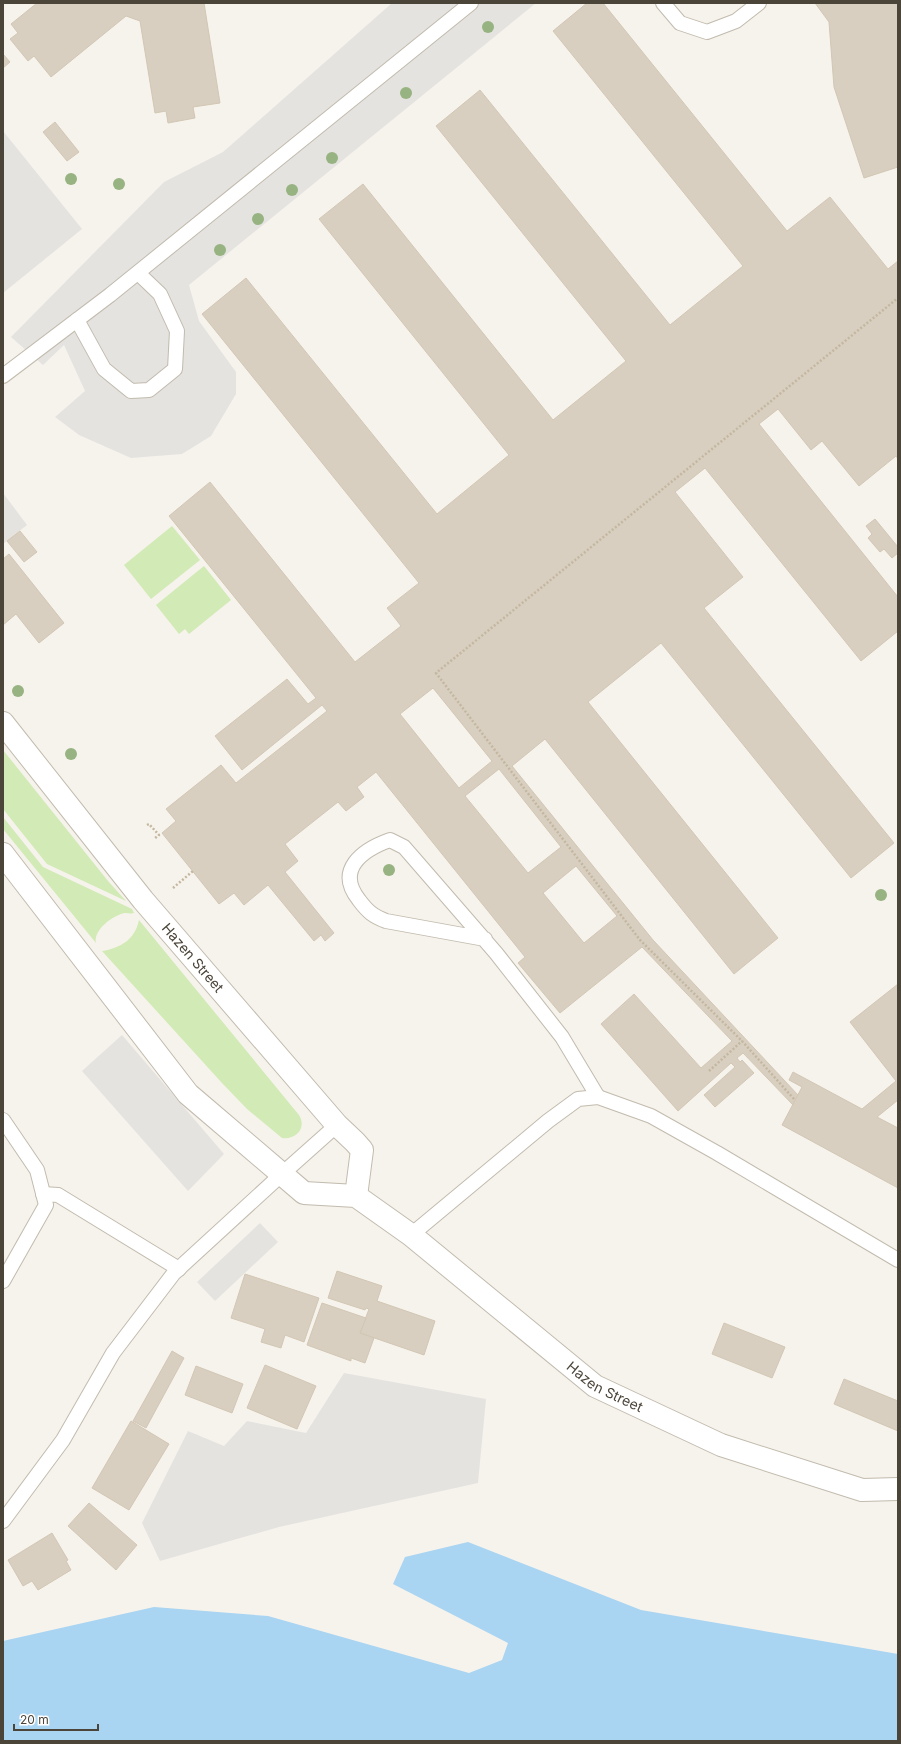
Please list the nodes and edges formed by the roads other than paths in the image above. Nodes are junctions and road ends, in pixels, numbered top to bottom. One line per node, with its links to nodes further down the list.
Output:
1 (471, 3): 4 (lane)
2 (663, 3): 3 (lane)
3 (759, 3)
4 (138, 273): 5 (lane); 5 (lane)
5 (77, 320): 6 (lane)
6 (3, 376)
7 (3, 724): 12 (street, Hazen Street)
8 (3, 854): 13 (street)
9 (485, 939): 9 (lane); 10 (lane)
10 (598, 1097): 16 (lane); 17 (lane)
11 (3, 1120): 14 (lane)
12 (337, 1125): 13 (lane); 15 (street, Hazen Street)
13 (282, 1174): 15 (street); 18 (lane)
14 (43, 1194): 18 (lane); 19 (lane)
15 (356, 1196): 16 (street, Hazen Street)
16 (411, 1235): 20 (street, Hazen Street)
17 (898, 1260)
18 (179, 1269): 21 (lane)
19 (4, 1275)
20 (898, 1489)
21 (3, 1521)

